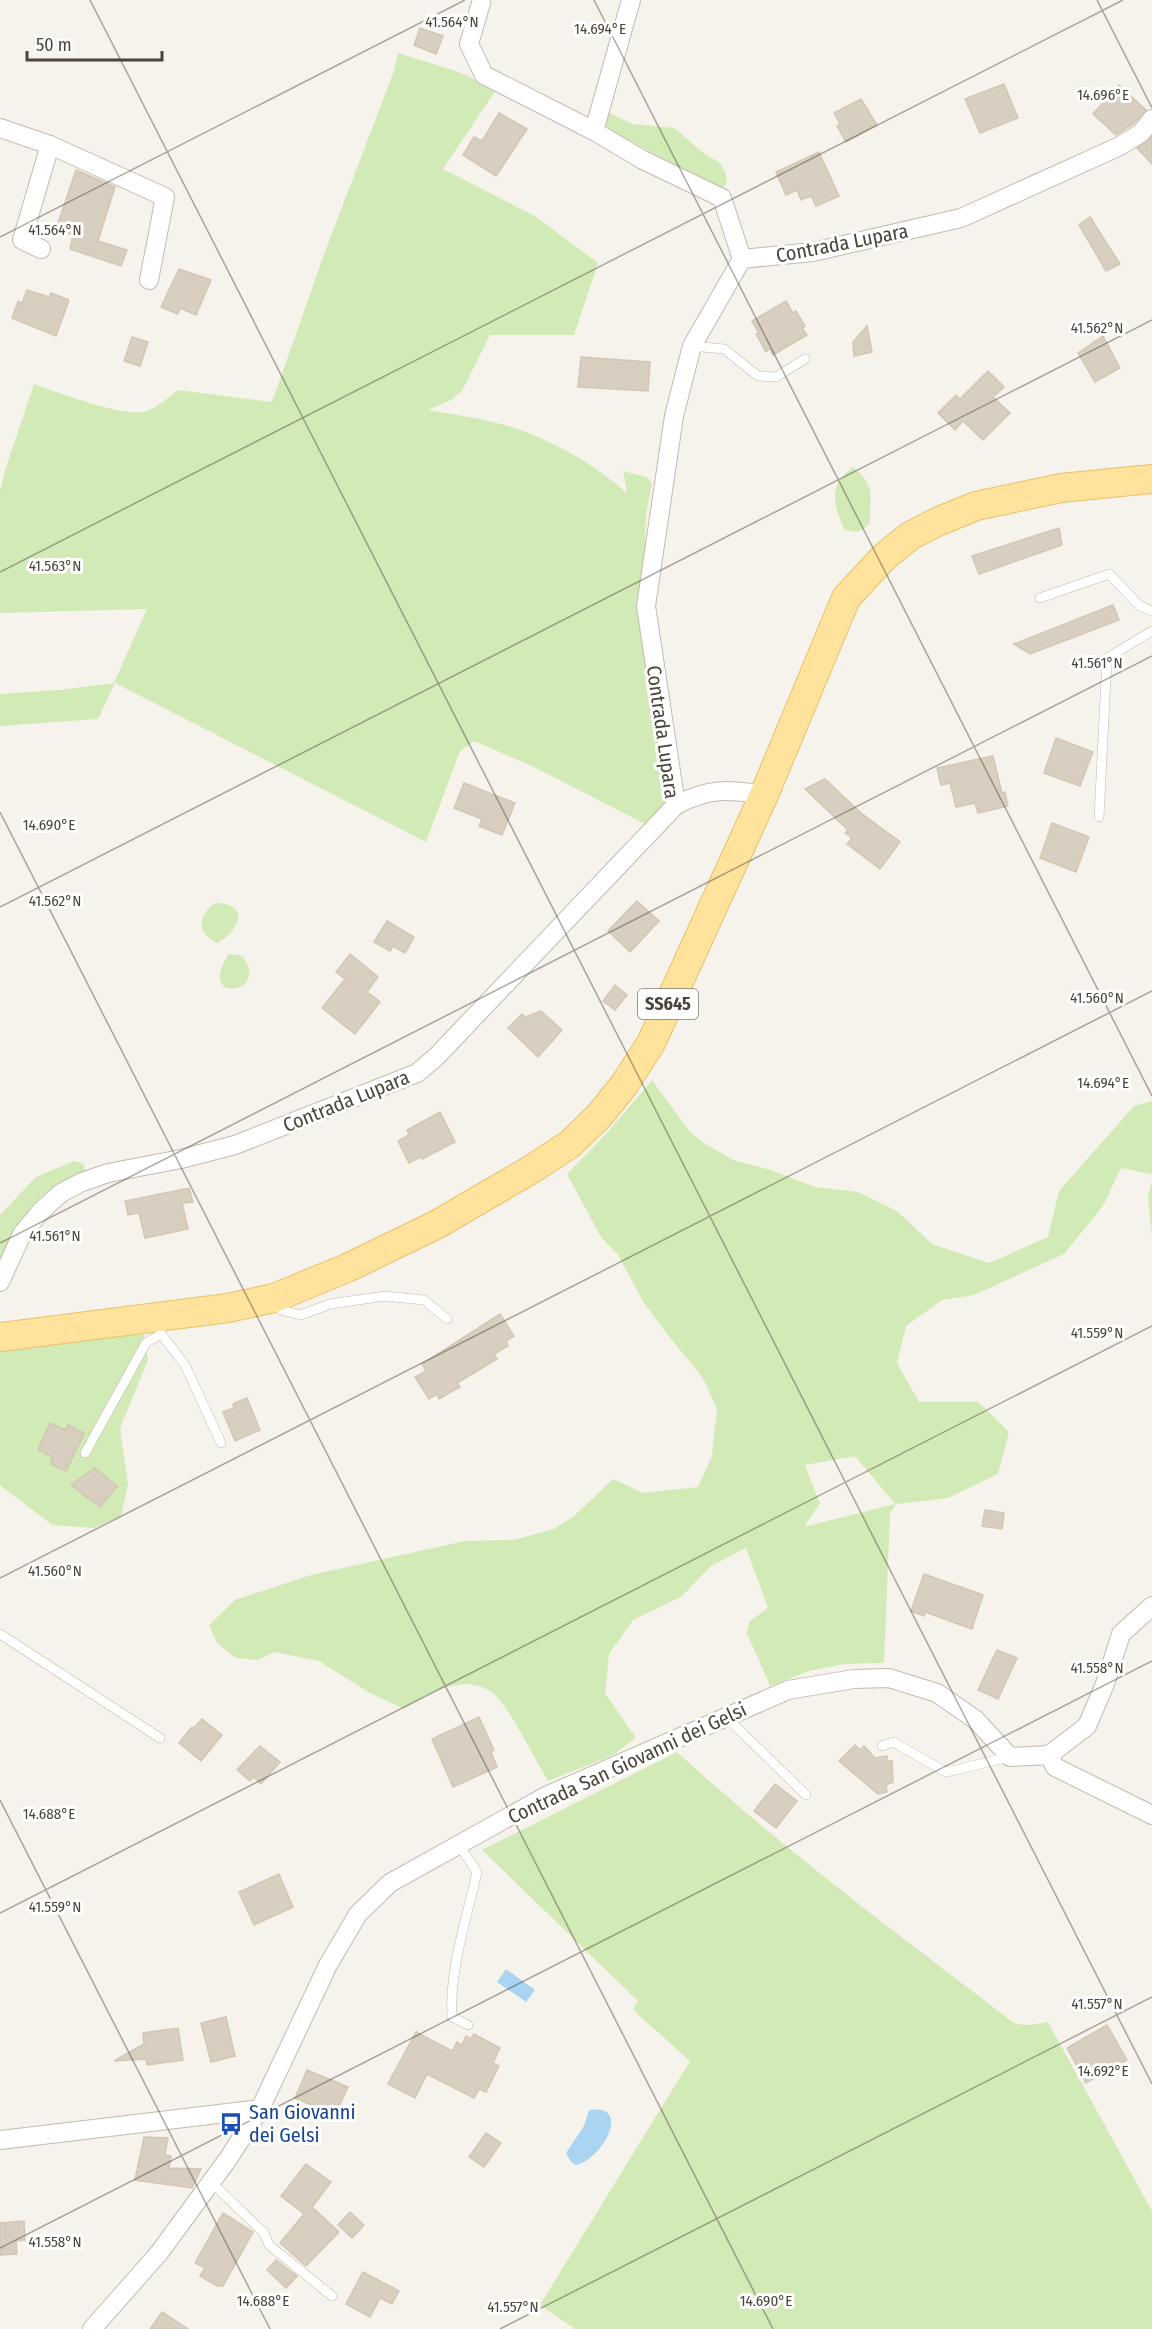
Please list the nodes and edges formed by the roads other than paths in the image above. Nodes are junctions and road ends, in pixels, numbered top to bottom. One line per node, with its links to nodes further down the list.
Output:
1 (631, 0): 5 (street)
2 (481, 3): 5 (street)
3 (1152, 119): 8 (street, Contrada Lupara)
4 (0, 128): 6 (street)
5 (594, 131): 8 (street)
6 (50, 145): 7 (street); 9 (street)
7 (40, 249)
8 (742, 259): 10 (street, Contrada Lupara)
9 (149, 280)
10 (692, 346): 11 (lane); 17 (street, Contrada Lupara)
11 (805, 359)
12 (1152, 479): 16 (main road, SS645)
13 (1040, 598): 14 (lane)
14 (1152, 611)
15 (1152, 631): 18 (lane)
16 (764, 795): 17 (street); 20 (main road, SS645)
17 (676, 805): 19 (street, Contrada Lupara)
18 (1099, 817)
19 (0, 1282)
20 (274, 1298): 21 (lane); 22 (main road, SS645)
21 (447, 1319)
22 (159, 1326): 23 (main road, SS645); 24 (lane); 25 (lane)
23 (0, 1337)
24 (221, 1443)
25 (85, 1453)
26 (1152, 1606): 31 (street)
27 (0, 1634): 29 (lane)
28 (725, 1716): 32 (street, Contrada San Giovanni dei Gelsi); 33 (lane); 35 (street, Contrada San Giovanni dei Gelsi)
29 (160, 1738)
30 (882, 1746): 32 (lane)
31 (1049, 1755): 32 (street); 34 (street)
32 (1010, 1757)
33 (806, 1795)
34 (1152, 1815)
35 (459, 1845): 36 (lane); 37 (street, Contrada San Giovanni dei Gelsi)
36 (468, 2025)
37 (260, 2109): 38 (street); 39 (street, Contrada San Giovanni dei Gelsi)
38 (0, 2140)
39 (211, 2182): 40 (lane); 41 (street, Contrada San Giovanni dei Gelsi)
40 (332, 2296)
41 (92, 2329)

